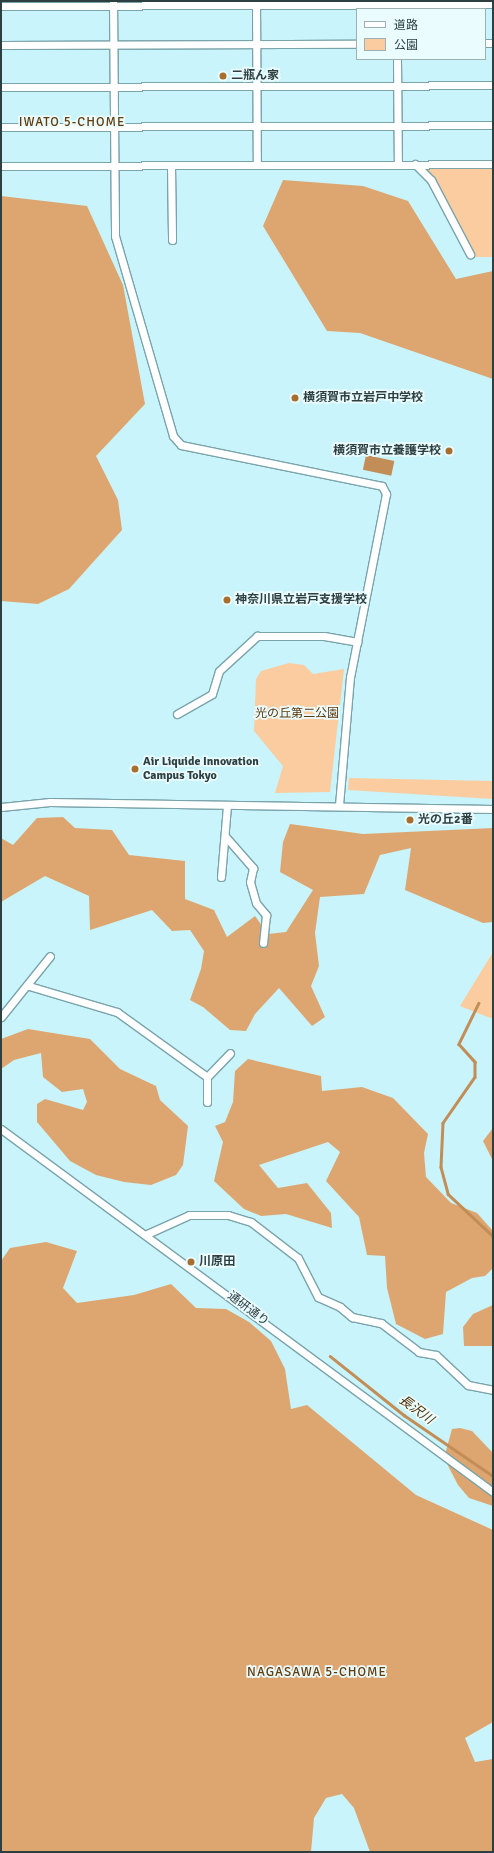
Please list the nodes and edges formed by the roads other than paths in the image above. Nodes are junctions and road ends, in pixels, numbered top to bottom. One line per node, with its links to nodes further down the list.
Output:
1 (113, 3): 2 (street); 5 (street); 6 (street)
2 (256, 3): 4 (street); 7 (street)
3 (493, 4): 4 (street)
4 (397, 5)
5 (1, 6)
6 (113, 44): 7 (street); 9 (street); 12 (street)
7 (256, 44): 8 (street); 14 (street)
8 (356, 44)
9 (1, 45)
10 (397, 60): 13 (street)
11 (493, 85): 13 (street)
12 (113, 86): 14 (street); 15 (street); 18 (street)
13 (397, 86): 14 (street); 16 (street)
14 (257, 87): 19 (street)
15 (1, 88)
16 (398, 125): 17 (street); 19 (street); 21 (street)
17 (493, 125)
18 (113, 126): 19 (street); 20 (street); 26 (street)
19 (257, 126): 24 (street)
20 (1, 127)
21 (398, 164): 22 (street); 24 (street)
22 (415, 164): 23 (street); 29 (street)
23 (493, 164)
24 (257, 165): 27 (street)
25 (1, 166): 26 (street)
26 (114, 166): 27 (street); 30 (street)
27 (171, 166): 28 (street)
28 (172, 240)
29 (470, 254)
30 (357, 642): 31 (street); 33 (street)
31 (177, 714)
32 (227, 805): 33 (street); 34 (street); 36 (street)
33 (339, 806): 35 (street)
34 (1, 807)
35 (493, 809)
36 (225, 836): 37 (street); 38 (street)
37 (221, 876)
38 (263, 943)
39 (50, 956): 40 (street)
40 (29, 986): 41 (street); 43 (street)
41 (1, 1017)
42 (230, 1053): 43 (street)
43 (207, 1077): 44 (street)
44 (206, 1102)
45 (1, 1129): 46 (street, 通研通り)
46 (148, 1234): 47 (street); 48 (street, 通研通り)
47 (493, 1390)
48 (493, 1492)

